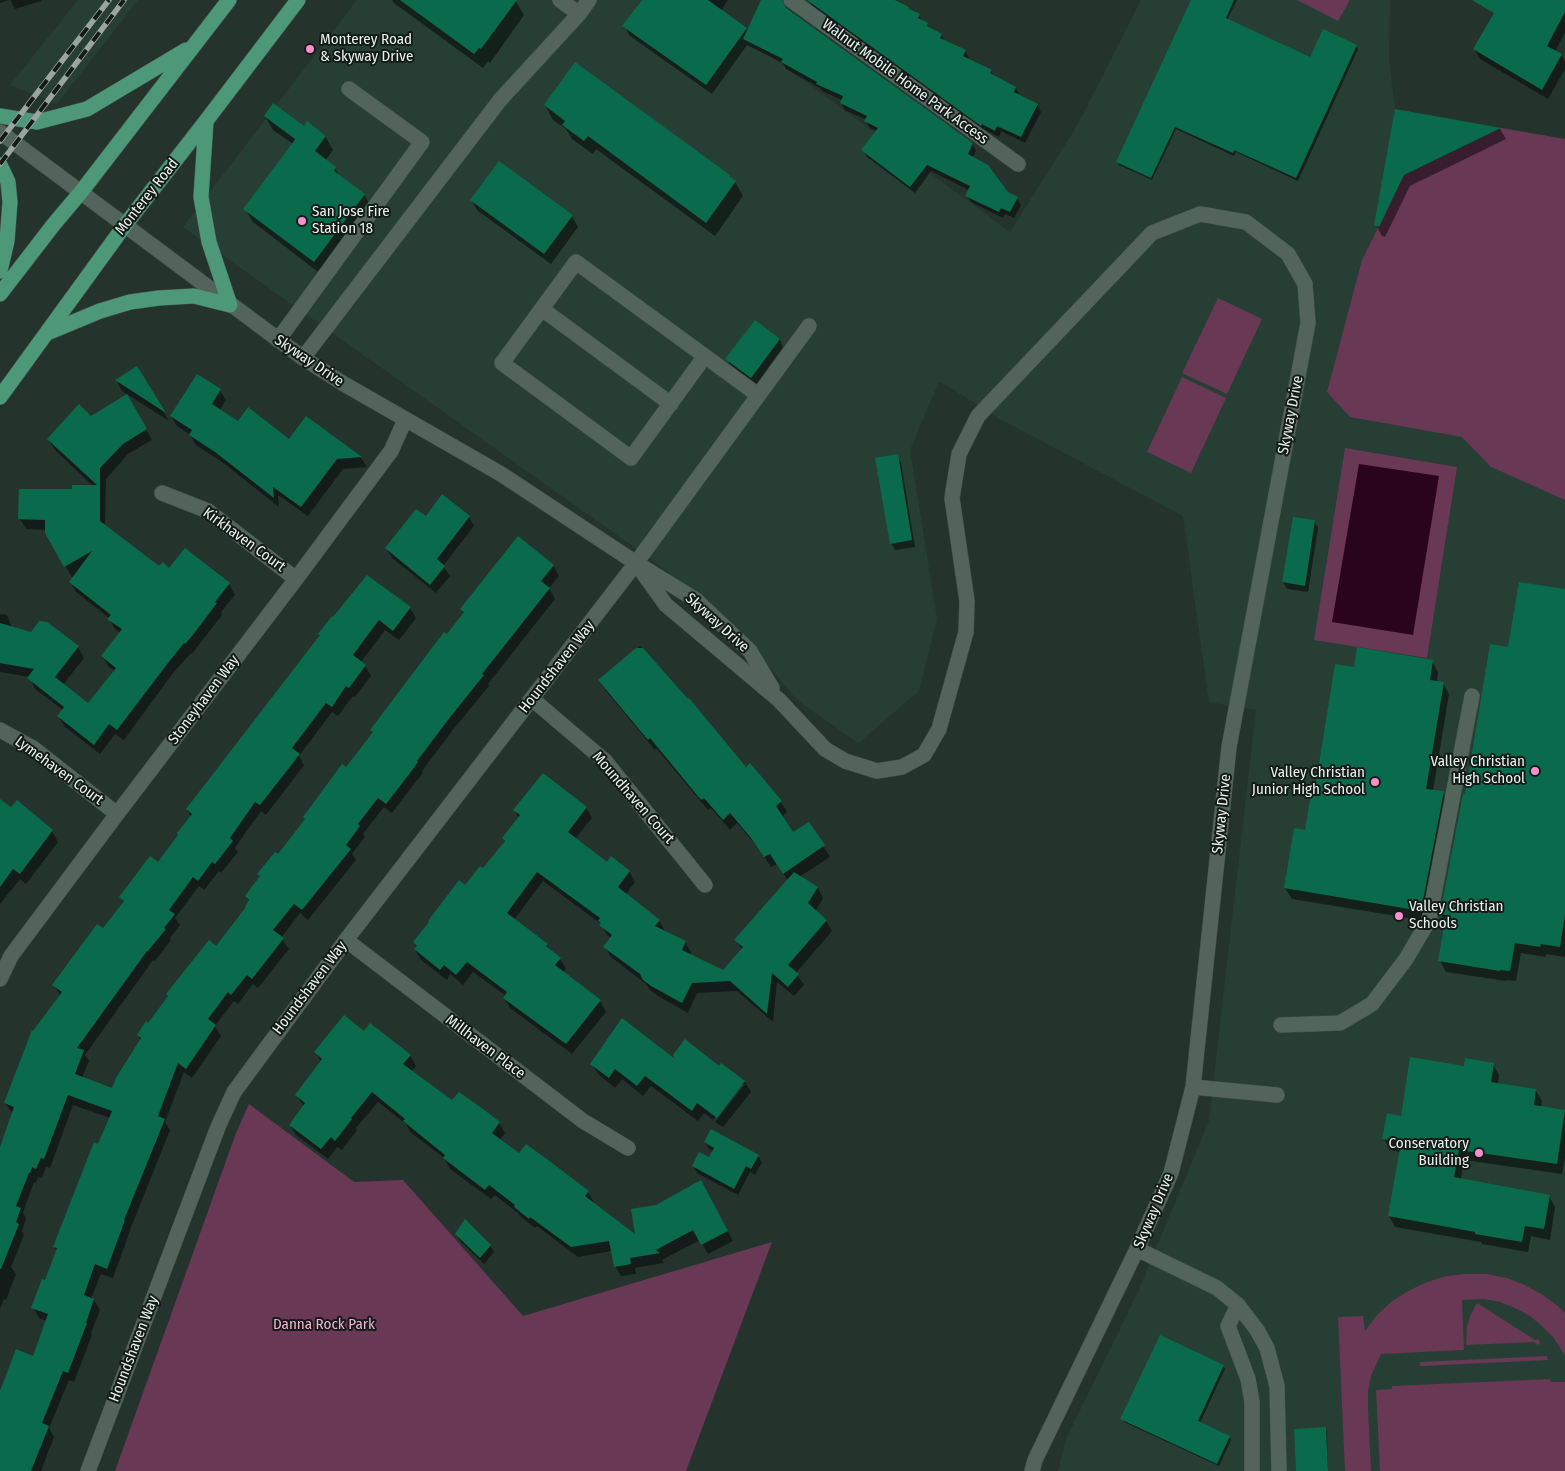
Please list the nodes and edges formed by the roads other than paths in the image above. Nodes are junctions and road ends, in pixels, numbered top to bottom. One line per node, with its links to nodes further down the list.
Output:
1 (229, 0): 7 (main road)
2 (298, 0): 10 (main road, Monterey Road)
3 (560, 0): 6 (street)
4 (590, 0): 6 (street)
5 (791, 0): 12 (street, Walnut Mobile Home Park Access)
6 (579, 14): 24 (street)
7 (194, 46): 9 (main road); 14 (main road)
8 (349, 88): 22 (street)
9 (0, 116)
10 (206, 121): 15 (main road, Monterey Road); 18 (main road)
11 (0, 132): 14 (street, Skyway Drive)
12 (1018, 164)
13 (0, 165): 16 (main road)
14 (81, 192): 15 (street, Skyway Drive); 17 (main road)
15 (125, 225): 18 (street, Skyway Drive); 21 (main road, Monterey Road)
16 (0, 271)
17 (0, 294)
18 (230, 305): 21 (main road); 22 (street, Skyway Drive)
19 (542, 310): 23 (street); 27 (street); 27 (street)
20 (809, 326): 25 (street, Houndshaven Way)
21 (47, 333): 26 (main road, Monterey Road)
22 (278, 340): 24 (street, Skyway Drive)
23 (705, 356): 25 (street); 27 (street)
24 (303, 358): 28 (street, Skyway Drive)
25 (758, 395): 30 (street, Houndshaven Way)
26 (0, 397)
27 (671, 404)
28 (405, 420): 30 (street, Skyway Drive); 31 (street, Stoneyhaven Way)
29 (162, 493): 31 (street, Kirkhaven Court)
30 (636, 564): 33 (street, Houndshaven Way); 34 (street, Skyway Drive); 34 (street, Skyway Drive)
31 (296, 579): 36 (street, Stoneyhaven Way)
32 (1472, 696): 40 (street)
33 (532, 699): 37 (street, Moundhaven Court); 38 (street, Houndshaven Way)
34 (779, 700): 41 (street, Skyway Drive)
35 (0, 730): 36 (street, Lymehaven Court)
36 (117, 814): 39 (street, Stoneyhaven Way)
37 (705, 885)
38 (346, 940): 43 (street, Millhaven Place); 46 (street, Houndshaven Way)
39 (0, 979)
40 (1281, 1026)
41 (1193, 1087): 42 (street); 44 (street, Skyway Drive)
42 (1277, 1095)
43 (628, 1148)
44 (1137, 1249): 45 (street); 47 (street, Skyway Drive)
45 (1238, 1306): 48 (street); 49 (street)
46 (88, 1471)
47 (1032, 1471)
48 (1252, 1471)
49 (1279, 1471)

